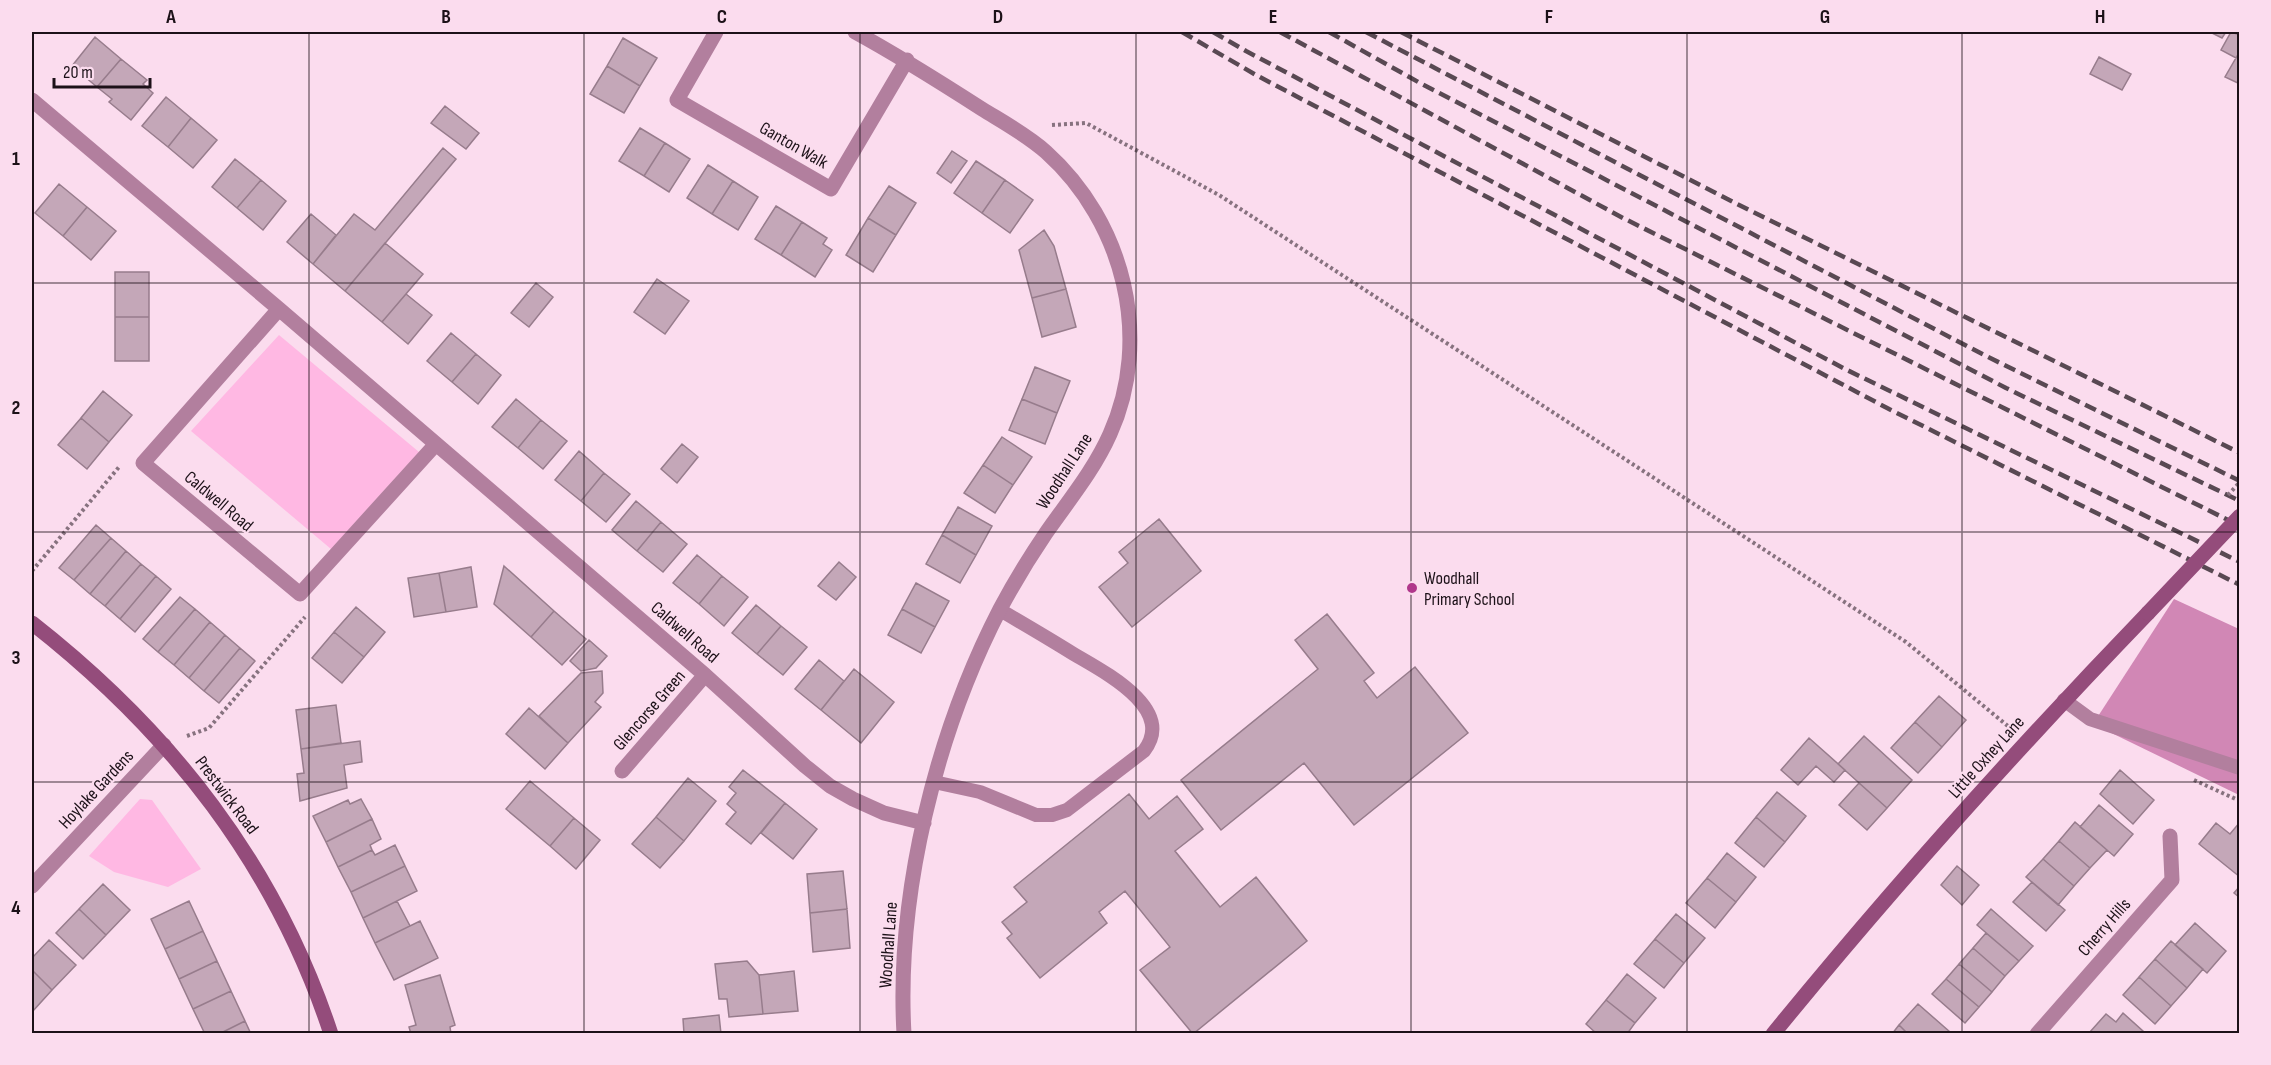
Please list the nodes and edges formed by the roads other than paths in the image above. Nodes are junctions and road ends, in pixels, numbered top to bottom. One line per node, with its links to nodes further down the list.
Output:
1 (716, 32): 3 (street, Ganton Walk)
2 (855, 32): 3 (street, Woodhall Lane)
3 (907, 60): 8 (street, Woodhall Lane)
4 (32, 100): 5 (street, Caldwell Road)
5 (279, 309): 6 (street, Caldwell Road); 6 (street, Caldwell Road)
6 (436, 444): 10 (street, Caldwell Road)
7 (2240, 516): 11 (main road, Little Oxhey Lane, bridge)
8 (999, 610): 15 (street, Woodhall Lane); 15 (lane)
9 (32, 623): 12 (main road, Prestwick Road)
10 (705, 675): 14 (street, Glencorse Green); 16 (street, Caldwell Road)
11 (2064, 700): 13 (lane); 21 (main road, Little Oxhey Lane)
12 (164, 745): 18 (street, Hoylake Gardens); 19 (main road, Prestwick Road)
13 (2240, 768)
14 (622, 771)
15 (934, 782): 16 (street, Woodhall Lane)
16 (924, 823): 20 (street, Woodhall Lane)
17 (2170, 836): 22 (street, Cherry Hills)
18 (32, 886)
19 (331, 1034)
20 (904, 1034)
21 (1773, 1034)
22 (2037, 1034)

